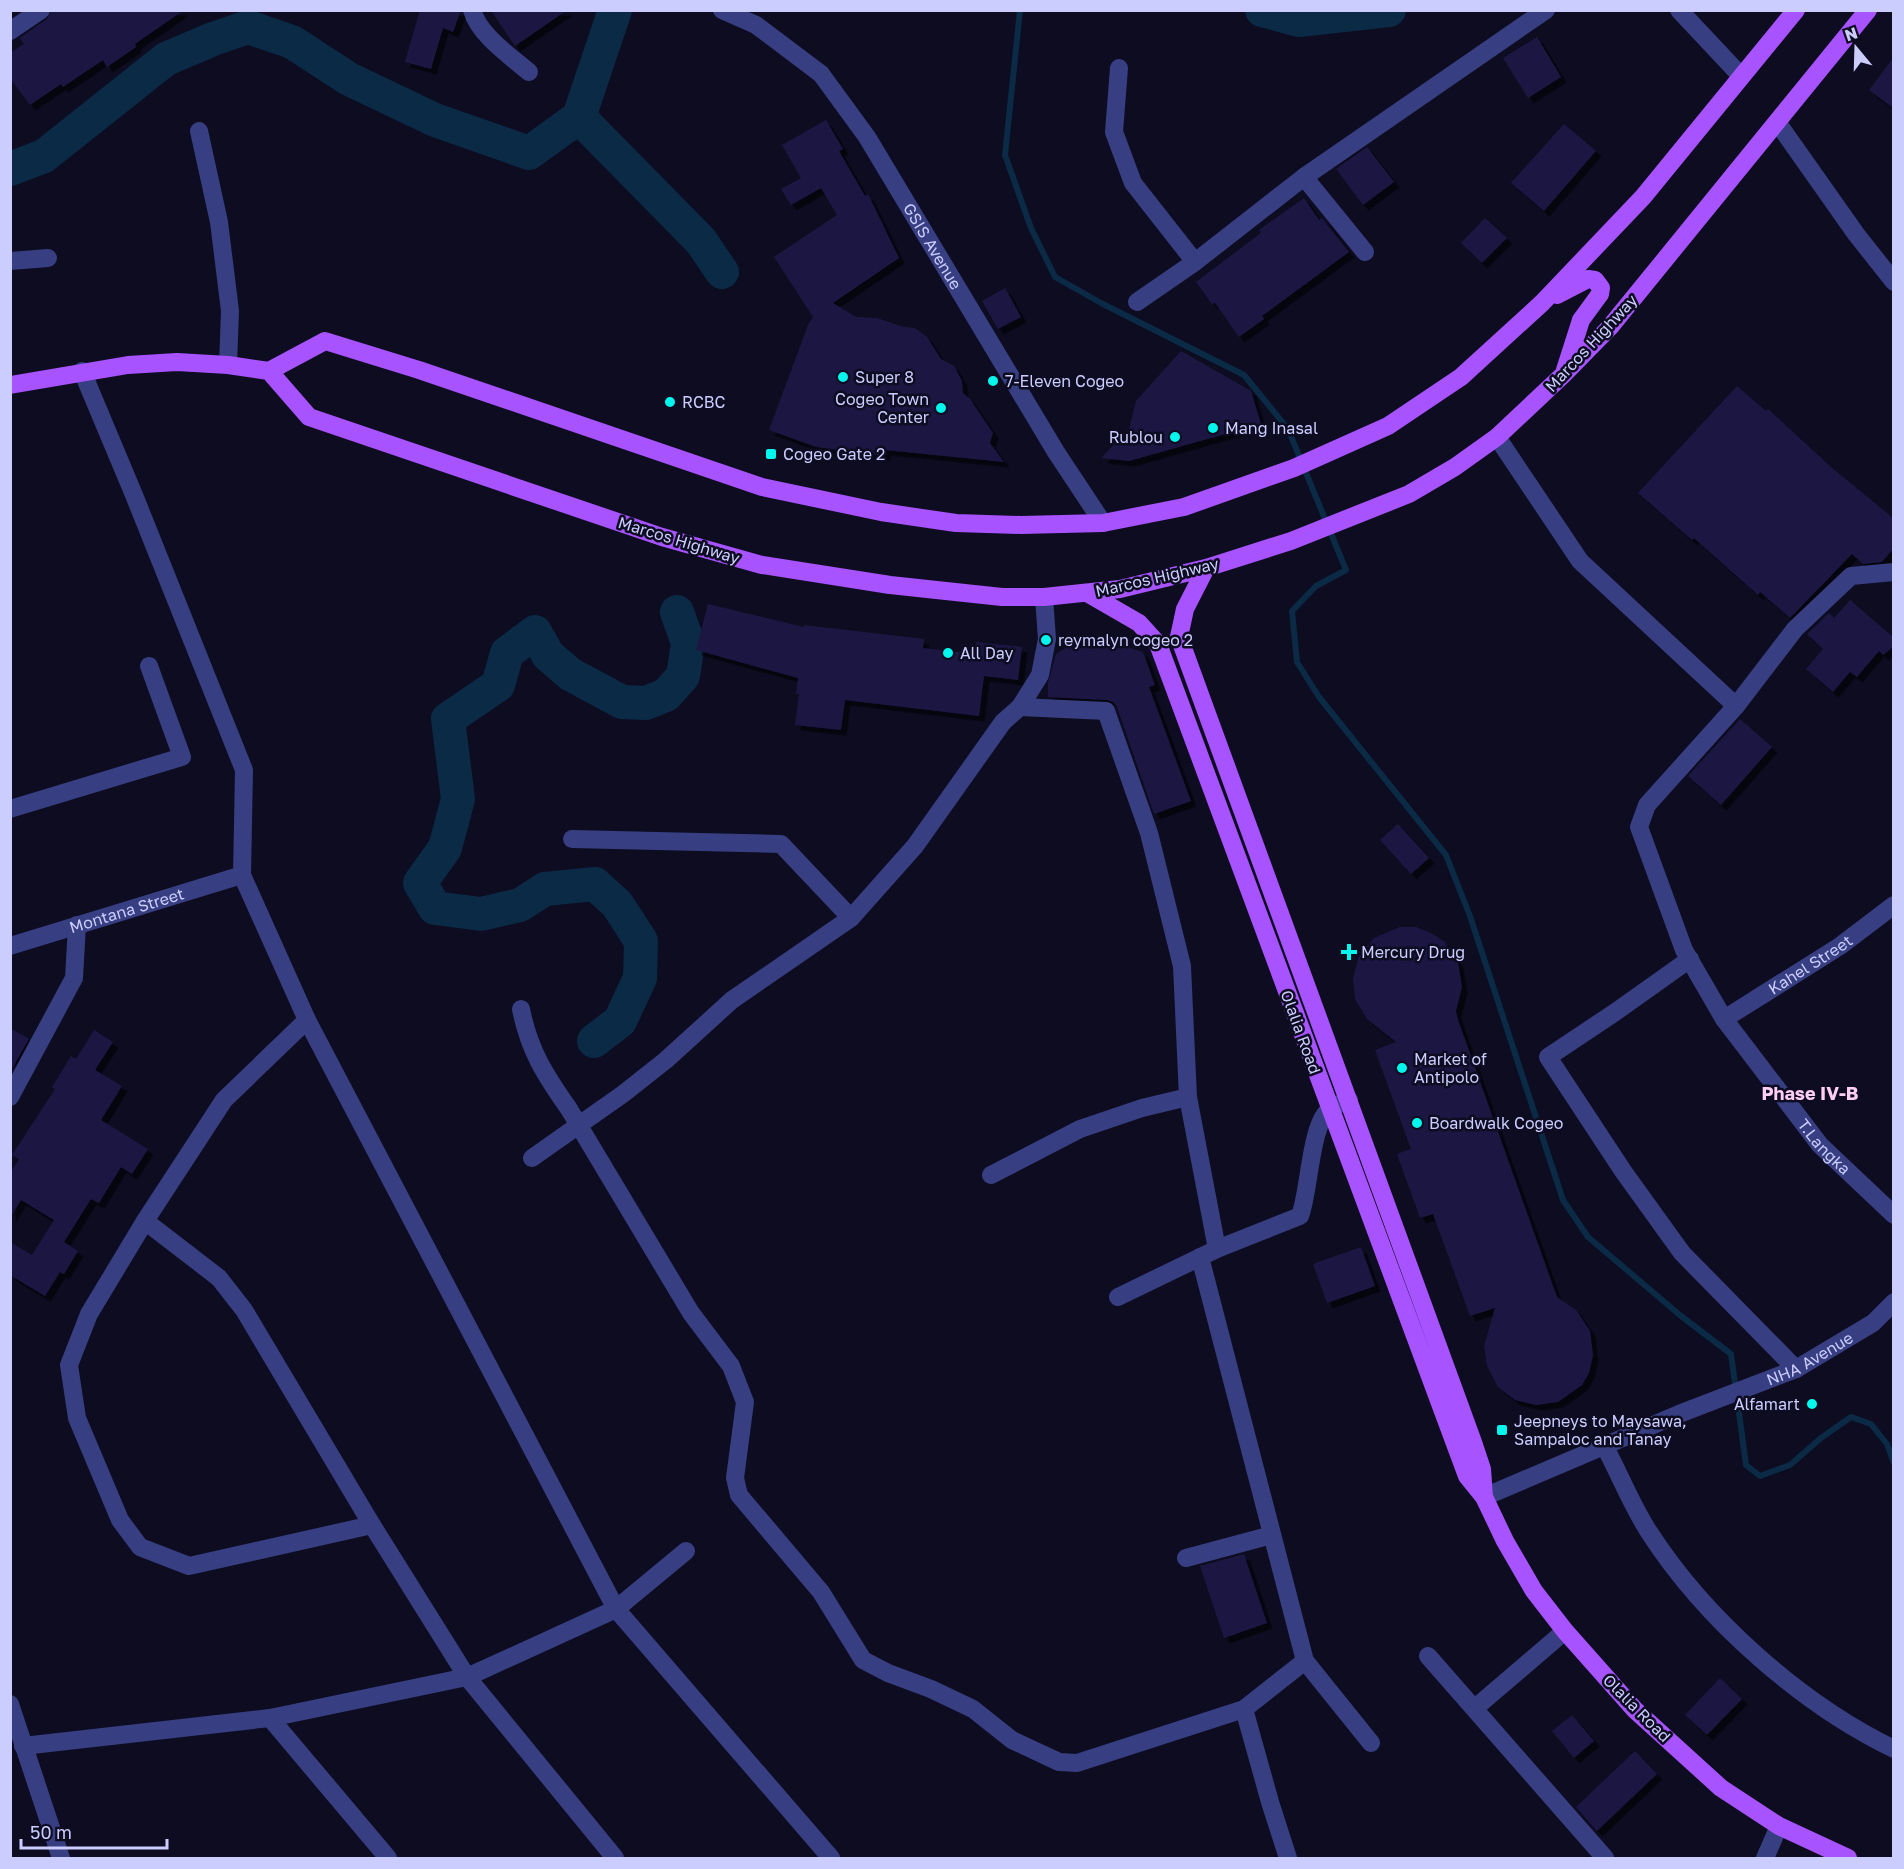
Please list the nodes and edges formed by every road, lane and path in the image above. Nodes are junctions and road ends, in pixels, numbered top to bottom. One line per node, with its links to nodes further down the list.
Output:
1 (41, 10): 8 (street)
2 (472, 10): 10 (street)
3 (722, 10): 28 (street, GSIS Avenue)
4 (1546, 10): 14 (street)
5 (1679, 10): 11 (street)
6 (1796, 10): 11 (main road)
7 (1868, 10): 12 (main road, Marcos Highway)
8 (10, 31)
9 (1119, 68): 18 (street)
10 (529, 72)
11 (1742, 76): 21 (main road)
12 (1777, 122): 19 (street); 25 (main road, Marcos Highway)
13 (199, 131): 22 (street)
14 (1304, 177): 15 (street); 18 (street)
15 (1365, 252)
16 (48, 258): 17 (street)
17 (10, 261)
18 (1195, 262): 20 (street)
19 (1893, 282)
20 (1137, 302)
21 (1542, 303): 25 (main road); 28 (main road)
22 (228, 365): 23 (main road); 24 (main road)
23 (82, 371): 26 (main road); 38 (street)
24 (269, 371): 28 (main road); 32 (main road, Marcos Highway)
25 (1564, 374): 27 (main road, Marcos Highway)
26 (10, 385)
27 (1497, 437): 29 (main road, Marcos Highway); 34 (street)
28 (1103, 523)
29 (1206, 568): 31 (main road, Marcos Highway); 49 (main road, Olalia Road)
30 (1893, 572): 34 (street, T.Langka)
31 (1087, 593): 32 (main road, Marcos Highway); 50 (main road, Olalia Road)
32 (1044, 597): 35 (street)
33 (149, 666): 36 (street)
34 (1736, 706): 43 (street, T.Langka)
35 (1020, 707): 40 (street); 48 (street)
36 (10, 808)
37 (572, 839): 40 (street)
38 (242, 875): 41 (street, Montana Street); 46 (street)
39 (1893, 905): 45 (street, Kahel Street)
40 (851, 918): 51 (street)
41 (77, 925): 42 (street, Montana Street); 47 (street)
42 (10, 946)
43 (1687, 954): 45 (street, T.Langka); 60 (street)
44 (521, 1009): 51 (street)
45 (1724, 1019): 54 (street, T.Langka)
46 (307, 1020): 55 (street); 67 (street)
47 (10, 1097)
48 (1188, 1097): 53 (street); 56 (street)
49 (1349, 1101): 50 (street); 62 (main road, Olalia Road)
50 (1329, 1108): 56 (street); 62 (main road, Olalia Road)
51 (579, 1126): 52 (street); 74 (street)
52 (532, 1158)
53 (991, 1175)
54 (1893, 1215)
55 (145, 1221): 63 (street); 63 (street)
56 (1217, 1249): 57 (street)
57 (1200, 1257): 58 (street); 64 (street)
58 (1118, 1297)
59 (1893, 1302): 60 (street, NHA Avenue)
60 (1796, 1369): 61 (street, NHA Avenue)
61 (1605, 1447): 62 (street, NHA Avenue); 77 (street)
62 (1484, 1497): 68 (main road, Olalia Road)
63 (372, 1525): 71 (street)
64 (1272, 1535): 66 (street); 70 (street)
65 (686, 1551): 67 (street)
66 (1186, 1558)
67 (616, 1609): 71 (street); 83 (street)
68 (1565, 1632): 73 (street); 79 (main road, Olalia Road)
69 (1428, 1656): 73 (street)
70 (1305, 1661): 74 (street); 76 (street)
71 (467, 1677): 75 (street); 82 (street)
72 (10, 1704): 78 (street)
73 (1475, 1708): 85 (street)
74 (1244, 1709): 84 (street)
75 (270, 1718): 78 (street); 81 (street)
76 (1371, 1743)
77 (1891, 1744)
78 (23, 1746): 80 (street)
79 (1779, 1826): 86 (street); 87 (main road, Olalia Road)
80 (61, 1858)
81 (388, 1858)
82 (615, 1858)
83 (831, 1858)
84 (1288, 1858)
85 (1605, 1858)
86 (1765, 1858)
87 (1848, 1858)

